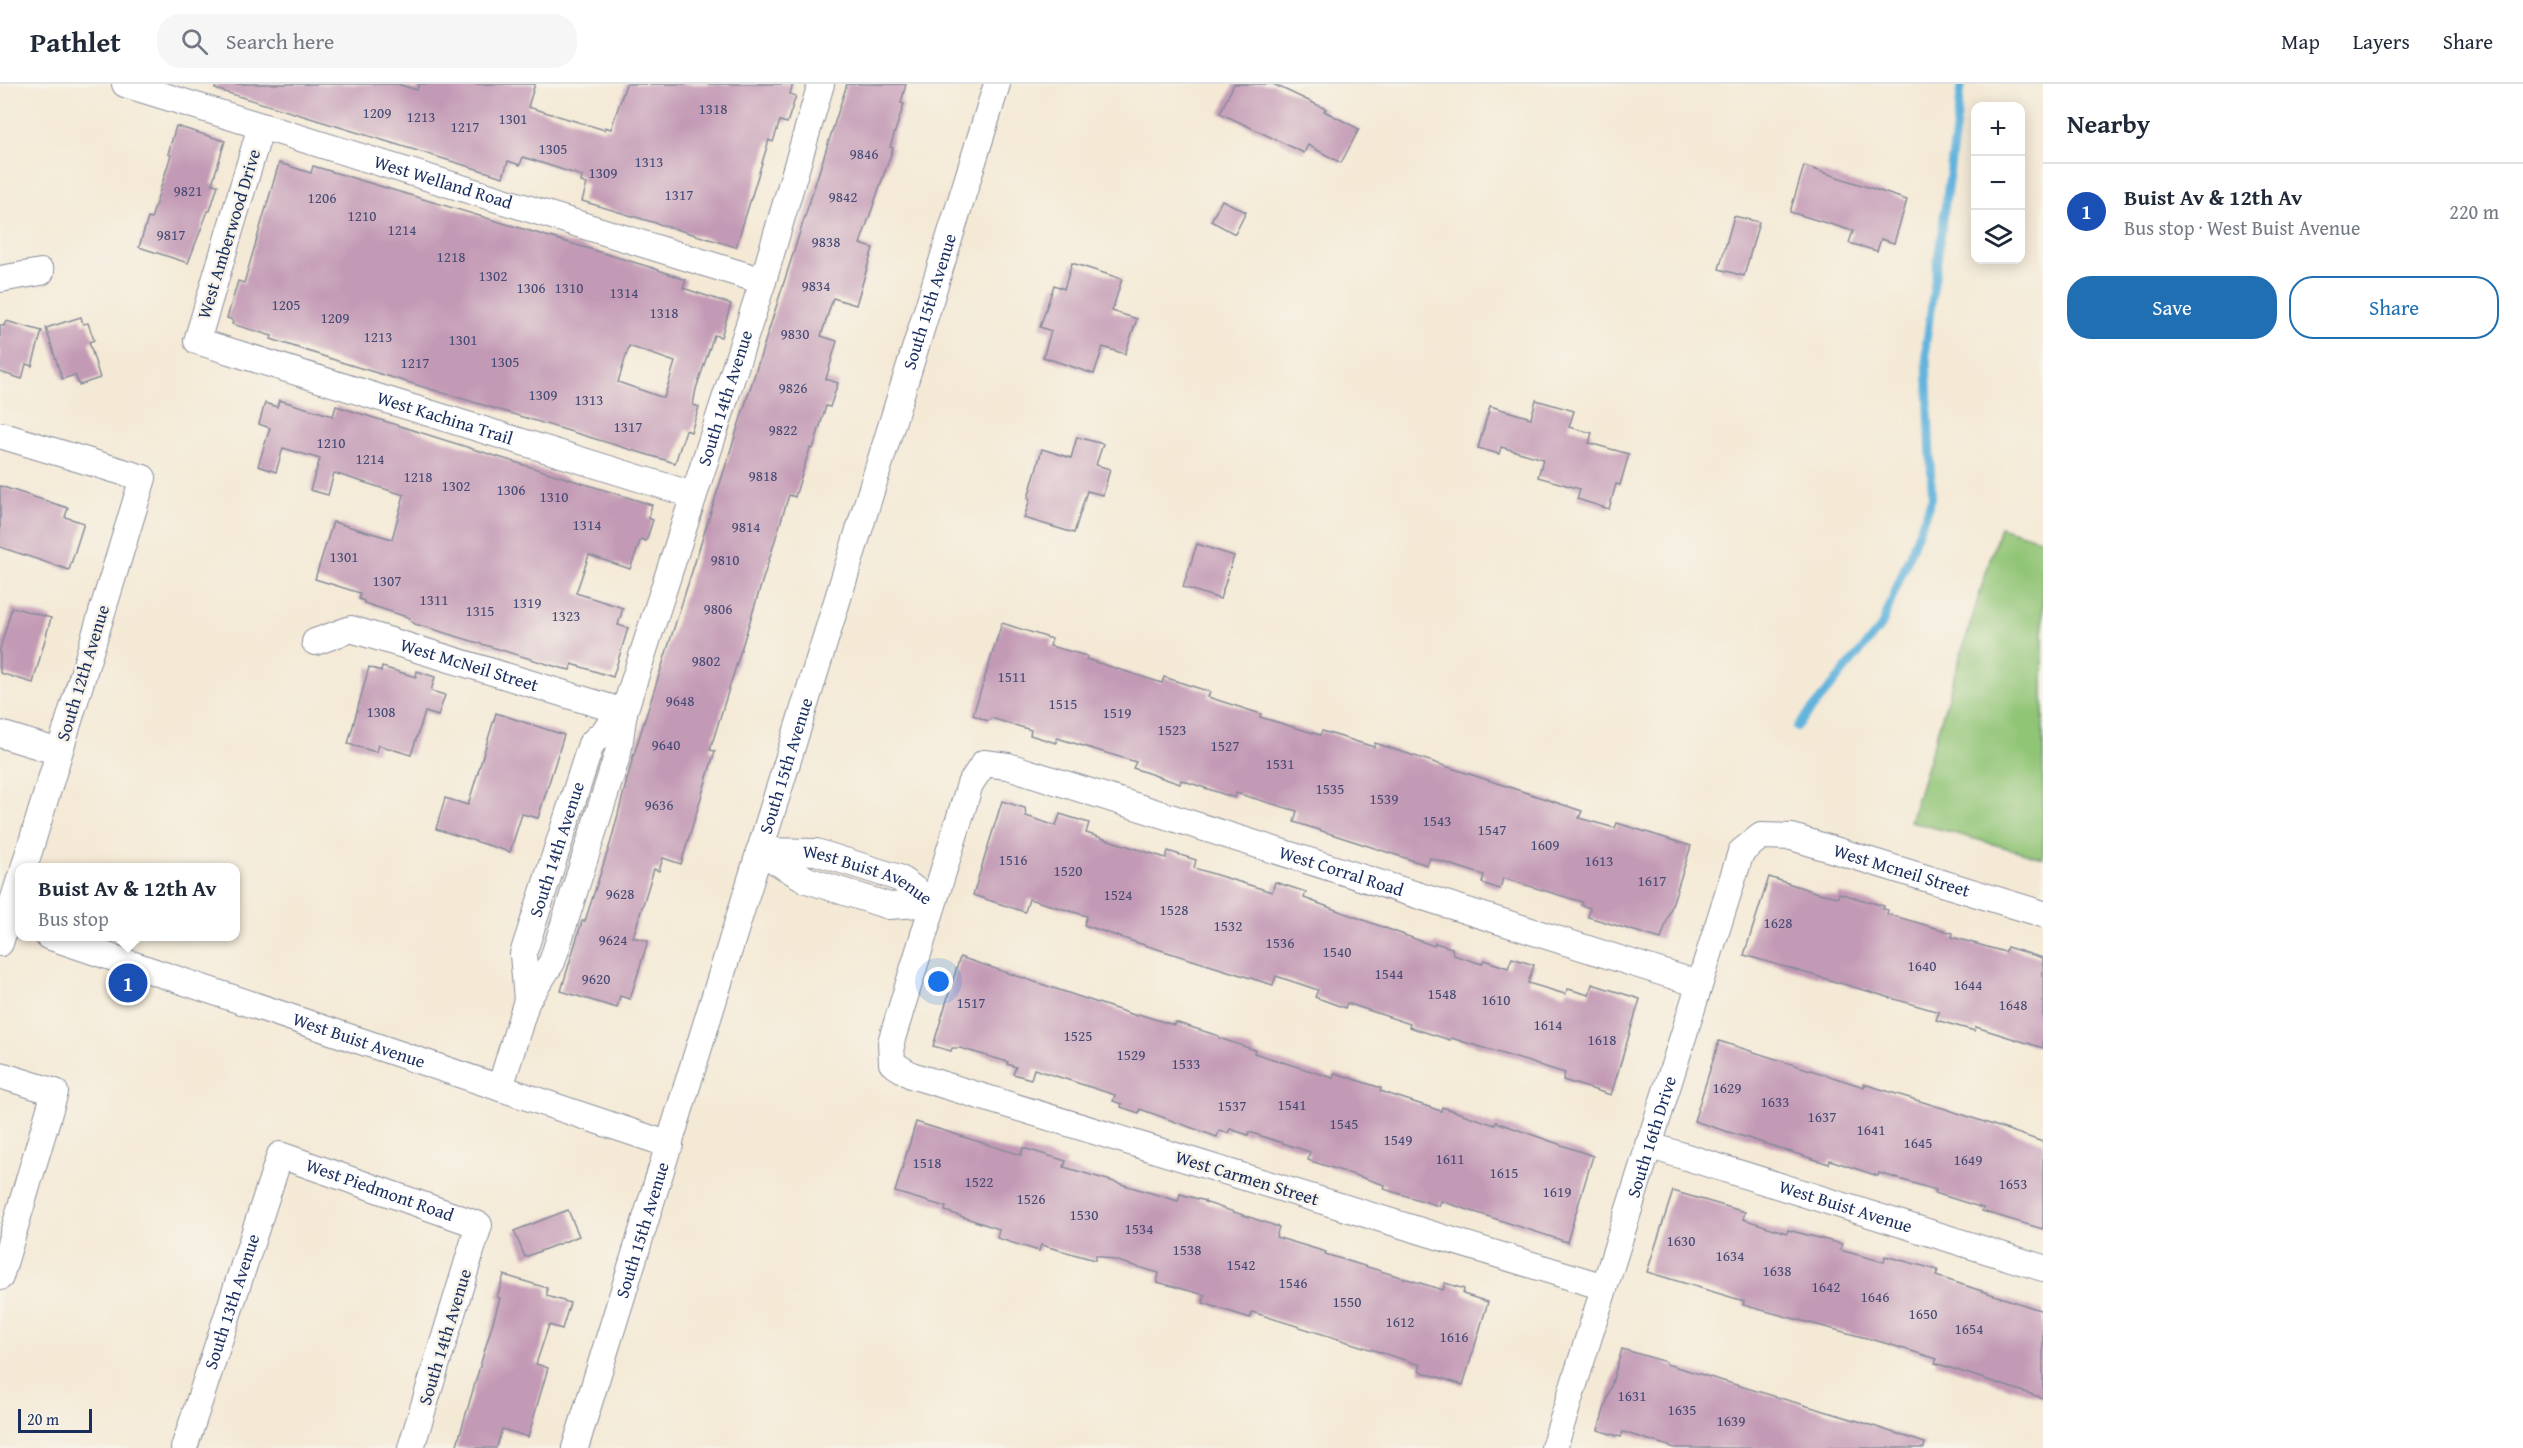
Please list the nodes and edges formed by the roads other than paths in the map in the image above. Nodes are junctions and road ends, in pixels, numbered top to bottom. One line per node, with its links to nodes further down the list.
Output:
1 (125, 84): 4 (street, West Welland Road)
2 (821, 84): 7 (street, South 14th Avenue)
3 (997, 84): 16 (street, South 15th Avenue)
4 (261, 126): 7 (street, West Welland Road); 8 (street, West Amberwood Drive)
5 (41, 272): 6 (street)
6 (0, 279)
7 (763, 280): 10 (street, South 14th Avenue)
8 (197, 341): 10 (street, West Kachina Trail)
9 (0, 435): 14 (street, South 12th Avenue)
10 (693, 495): 12 (street, South 14th Avenue)
11 (315, 642): 12 (street, West McNeil Street)
12 (624, 712): 23 (street, South 14th Avenue); 25 (street, South 14th Avenue)
13 (0, 734): 14 (street)
14 (59, 752): 17 (street, South 12th Avenue)
15 (1761, 836): 22 (street, West Mcneil Street); 27 (street, South 16th Drive)
16 (759, 851): 18 (street, West Buist Avenue); 19 (street, West Buist Avenue); 31 (street, South 15th Avenue)
17 (25, 863)
18 (861, 867): 19 (street); 21 (street, West Buist Avenue)
19 (852, 894): 21 (street, West Buist Avenue)
20 (15, 898): 24 (street)
21 (933, 903): 27 (street, West Corral Road); 37 (street, West Carmen Street)
22 (2043, 914)
23 (535, 921): 25 (street); 28 (street, South 14th Avenue)
24 (7, 928)
25 (561, 930): 28 (street, South 14th Avenue)
26 (63, 941): 30 (street, West Buist Avenue)
27 (1699, 984): 32 (street, South 16th Drive)
28 (527, 1000): 30 (street, South 14th Avenue)
29 (0, 1075): 36 (street)
30 (500, 1088): 31 (street, West Buist Avenue)
31 (670, 1145): 40 (street, South 15th Avenue)
32 (1648, 1145): 35 (street, West Buist Avenue); 37 (street, South 16th Drive)
33 (280, 1155): 34 (street, West Piedmont Road); 38 (street, South 13th Avenue)
34 (479, 1225): 39 (street, South 14th Avenue)
35 (2043, 1268)
36 (0, 1277)
37 (1604, 1287): 41 (street, South 16th Drive)
38 (184, 1448)
39 (411, 1448)
40 (575, 1448)
41 (1554, 1448)

